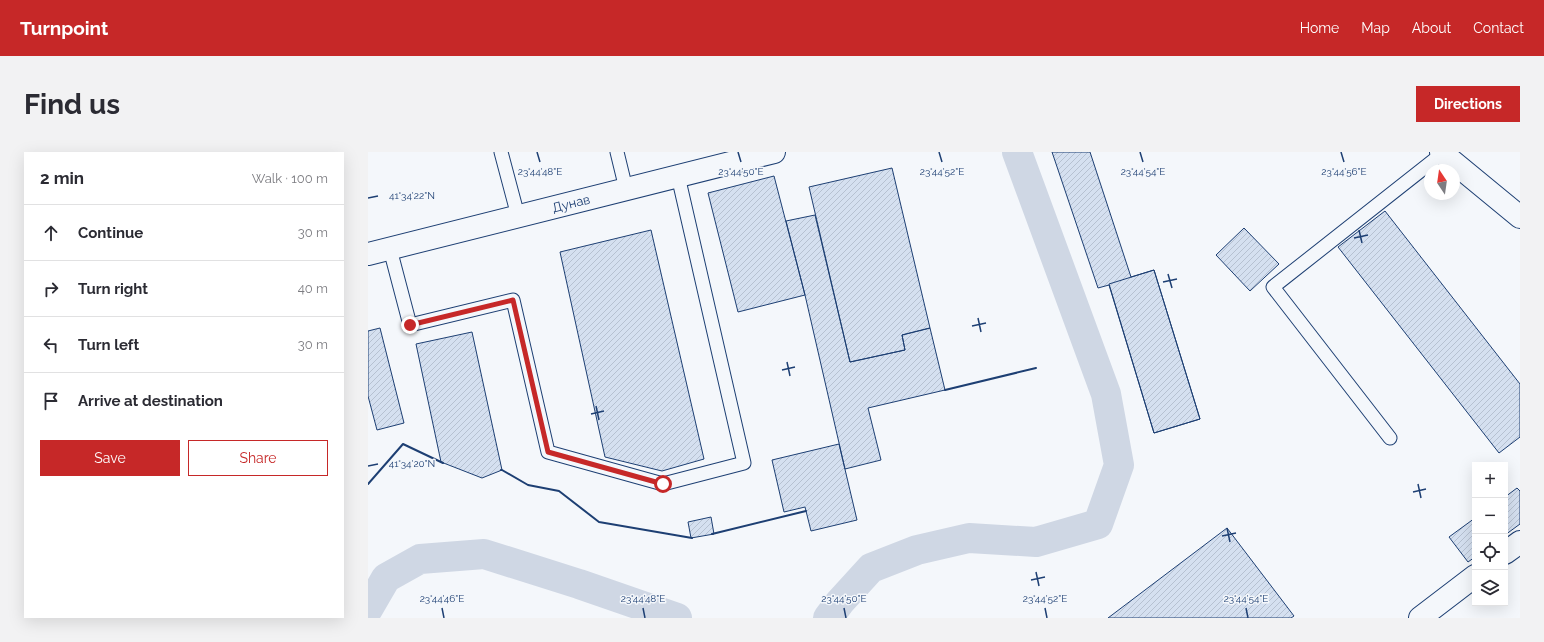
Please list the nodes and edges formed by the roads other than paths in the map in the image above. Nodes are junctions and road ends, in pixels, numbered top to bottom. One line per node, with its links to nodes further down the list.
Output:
1 (501, 152): 7 (lane)
2 (617, 152): 6 (lane)
3 (774, 152): 5 (street, Дунав)
4 (1442, 153): 8 (street); 11 (lane)
5 (678, 176): 6 (street, Дунав); 9 (lane)
6 (626, 189): 7 (street, Дунав)
7 (518, 216): 9 (street, Дунав)
8 (1520, 217)
9 (390, 248): 10 (street, Дунав)
10 (368, 254)
11 (1390, 438)
12 (1520, 542): 13 (street)
13 (1508, 551)
14 (1472, 578): 15 (street)
15 (1420, 618)

